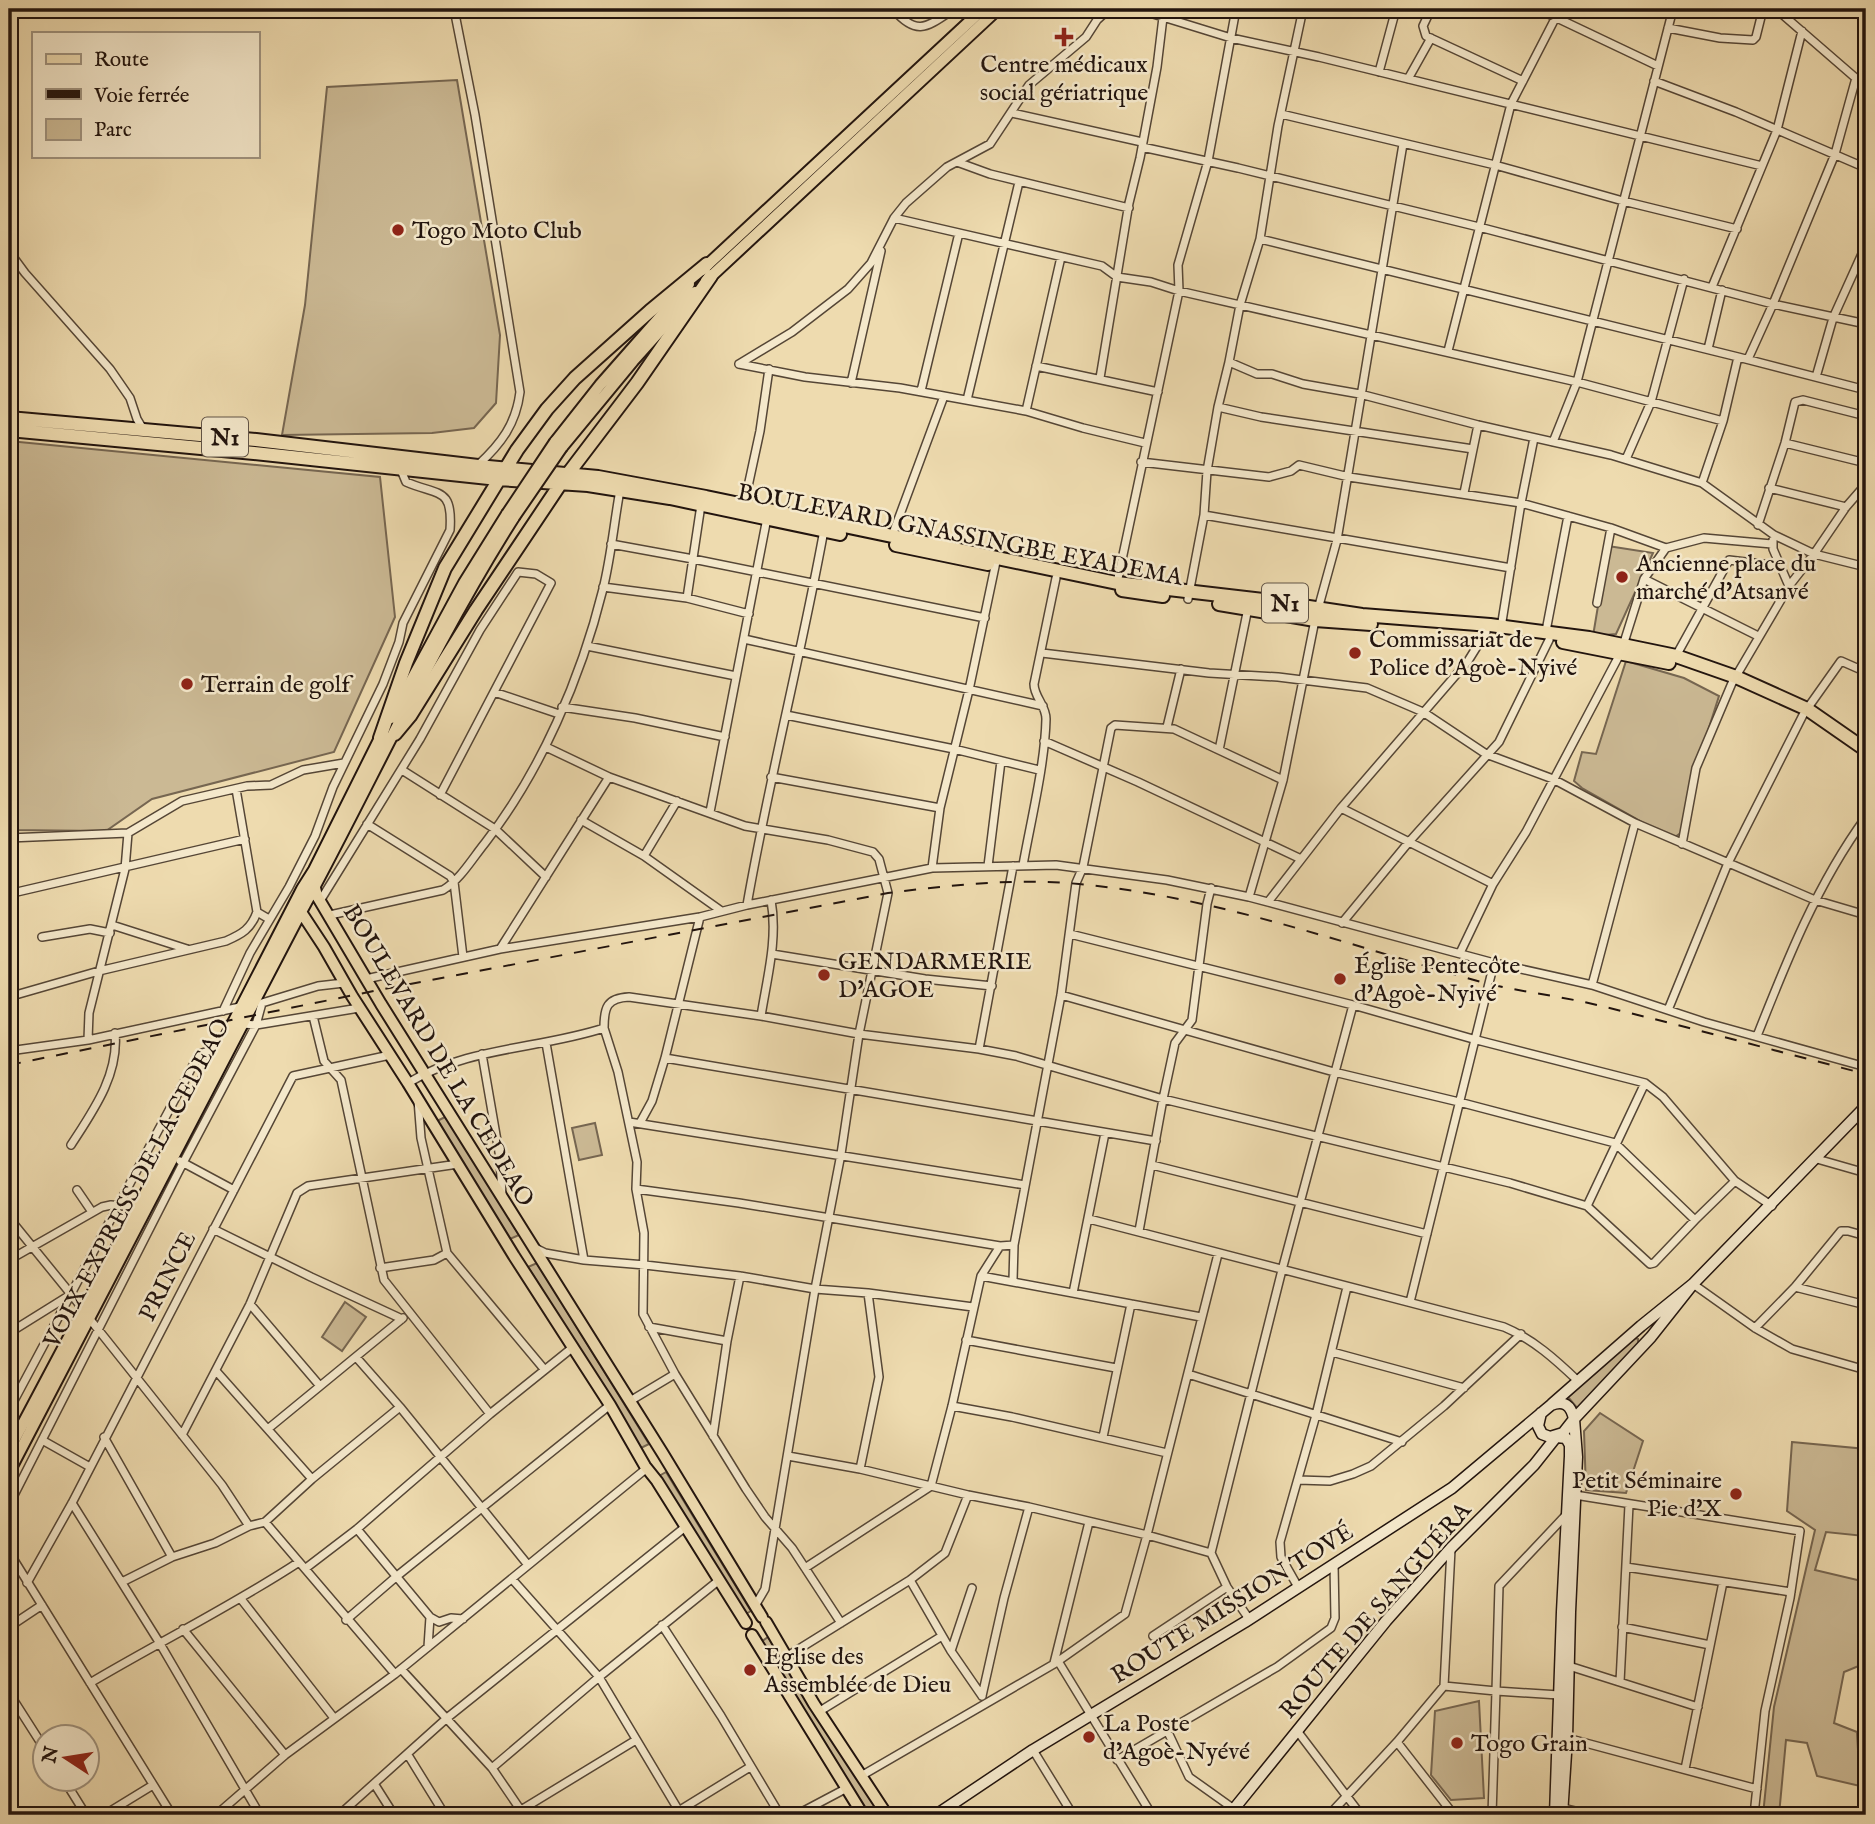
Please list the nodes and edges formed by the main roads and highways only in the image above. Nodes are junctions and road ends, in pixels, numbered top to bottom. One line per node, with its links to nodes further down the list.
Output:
1 (984, 9): 3 (main road)
2 (998, 9): 3 (main road)
3 (709, 270): 6 (highway); 8 (highway); 14 (main road, bridge)
4 (9, 418): 7 (highway, N1)
5 (9, 430): 7 (highway, N1)
6 (589, 444): 10 (highway); 11 (highway)
7 (440, 467): 9 (highway, BOULEVARD GNASSINGBE EYADEMA / N1)
8 (506, 467): 9 (highway, BOULEVARD GNASSINGBE EYADEMA / N1); 11 (highway, BOULEVARD GNASSINGBE EYADEMA / N1); 12 (highway)
9 (477, 471): 12 (highway, BOULEVARD GNASSINGBE EYADEMA / N1); 13 (highway)
10 (598, 477): 11 (highway, BOULEVARD GNASSINGBE EYADEMA / N1); 15 (highway, BOULEVARD GNASSINGBE EYADEMA / N1)
11 (565, 478): 12 (highway, BOULEVARD GNASSINGBE EYADEMA / N1); 15 (highway, BOULEVARD GNASSINGBE EYADEMA / N1); 23 (highway)
12 (499, 479): 13 (highway)
13 (481, 507): 24 (highway)
14 (511, 515): 23 (main road); 24 (main road)
15 (768, 515): 16 (highway, BOULEVARD GNASSINGBE EYADEMA / N1); 16 (highway, BOULEVARD GNASSINGBE EYADEMA / N1)
16 (996, 561): 17 (highway, BOULEVARD GNASSINGBE EYADEMA / N1); 17 (highway, BOULEVARD GNASSINGBE EYADEMA / N1)
17 (1188, 595): 18 (highway, BOULEVARD GNASSINGBE EYADEMA / N1); 18 (highway, BOULEVARD GNASSINGBE EYADEMA / N1)
18 (1317, 614): 19 (highway, BOULEVARD GNASSINGBE EYADEMA / N1); 19 (highway, BOULEVARD GNASSINGBE EYADEMA / N1)
19 (1501, 630): 20 (highway, BOULEVARD GNASSINGBE EYADEMA / N1)
20 (1622, 648): 21 (highway, BOULEVARD GNASSINGBE EYADEMA / N1); 21 (highway, BOULEVARD GNASSINGBE EYADEMA / N1)
21 (1734, 680): 22 (highway, BOULEVARD GNASSINGBE EYADEMA / N1)
22 (1805, 712): 25 (highway, BOULEVARD GNASSINGBE EYADEMA / N1); 26 (highway, BOULEVARD GNASSINGBE EYADEMA / N1)
23 (395, 734): 27 (main road)
24 (380, 738): 27 (main road)
25 (1866, 750)
26 (1866, 759)
27 (308, 889): 28 (main road, VOIX EXPRESS DE LA CEDEAO); 29 (main road, BOULEVARD DE LA CEDEAO); 37 (main road)
28 (300, 912): 30 (main road, BOULEVARD DE LA CEDEAO); 37 (main road, VOIX EXPRESS DE LA CEDEAO)
29 (366, 979): 30 (main road); 31 (main road, BOULEVARD DE LA CEDEAO)
30 (344, 983): 32 (main road, BOULEVARD DE LA CEDEAO)
31 (381, 1004): 32 (main road); 33 (main road, BOULEVARD DE LA CEDEAO)
32 (359, 1008): 34 (main road, BOULEVARD DE LA CEDEAO)
33 (447, 1108): 34 (main road); 35 (main road, BOULEVARD DE LA CEDEAO)
34 (429, 1117): 36 (main road, BOULEVARD DE LA CEDEAO)
35 (532, 1245): 36 (main road, BOULEVARD DE LA CEDEAO); 36 (main road); 39 (main road, BOULEVARD DE LA CEDEAO)
36 (515, 1255): 40 (main road, BOULEVARD DE LA CEDEAO)
37 (86, 1314): 38 (main road); 41 (main road, VOIX EXPRESS DE LA CEDEAO)
38 (9, 1450)
39 (662, 1454): 40 (main road); 40 (main road); 42 (main road, BOULEVARD DE LA CEDEAO)
40 (646, 1466): 43 (main road, BOULEVARD DE LA CEDEAO)
41 (9, 1472)
42 (764, 1620): 43 (main road); 44 (main road); 46 (main road, BOULEVARD DE LA CEDEAO)
43 (746, 1623): 44 (main road, BOULEVARD DE LA CEDEAO)
44 (752, 1635): 45 (main road, BOULEVARD DE LA CEDEAO)
45 (863, 1815)
46 (887, 1815)

